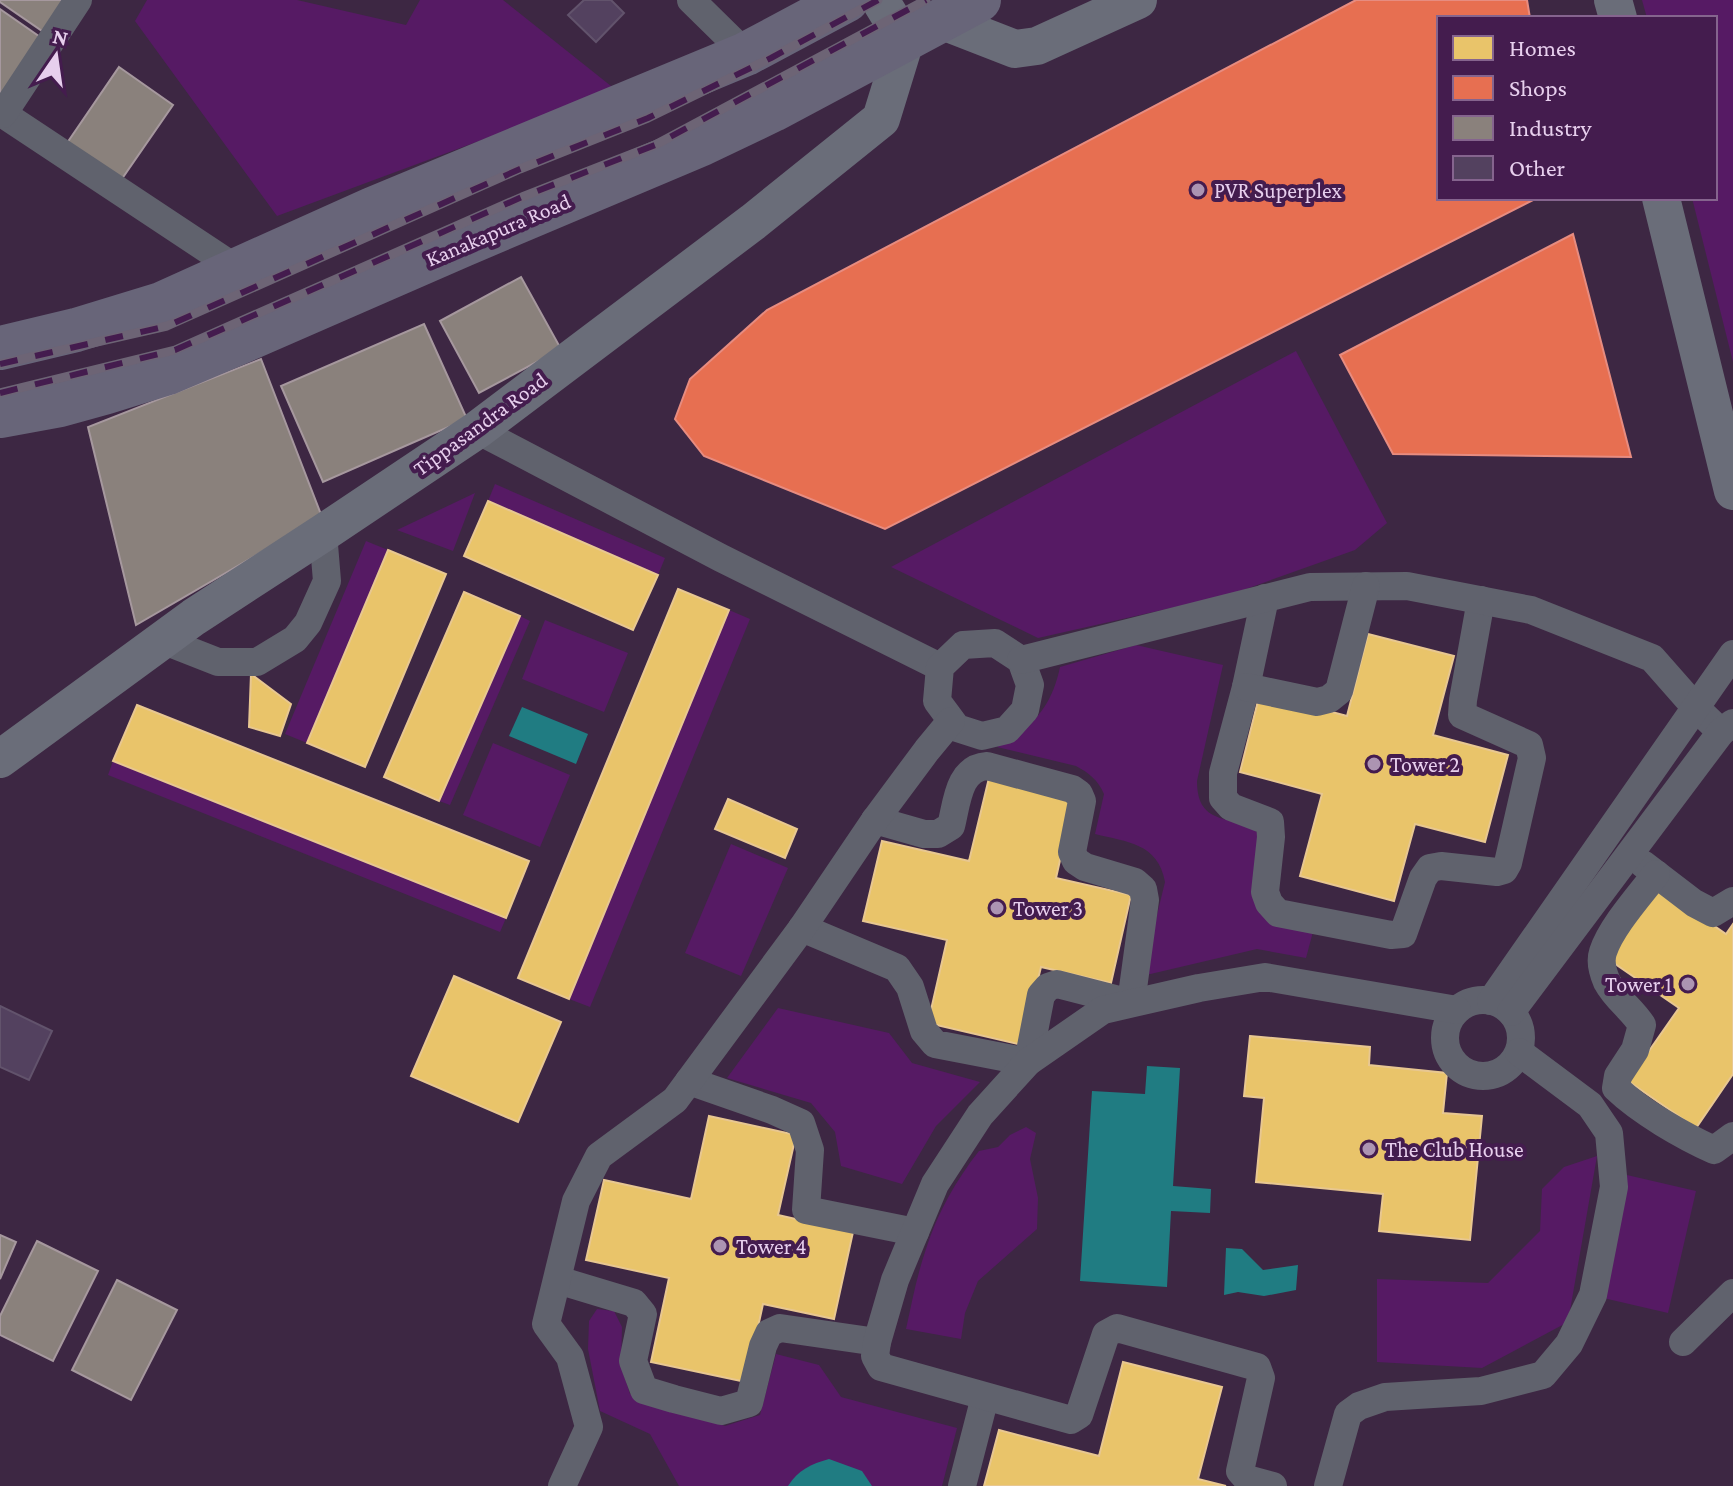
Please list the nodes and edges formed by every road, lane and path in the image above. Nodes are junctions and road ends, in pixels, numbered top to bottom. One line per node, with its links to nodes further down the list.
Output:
1 (78, 0): 8 (street)
2 (691, 0): 7 (street)
3 (847, 0): 7 (highway)
4 (880, 0): 6 (street)
5 (1138, 0): 6 (street)
6 (942, 20): 13 (highway, Kanakapura Road); 14 (street, Tippasandra Road)
7 (746, 54): 11 (highway)
8 (2, 113): 11 (street)
9 (1661, 200): 16 (street)
10 (1676, 200): 15 (street)
11 (237, 269): 12 (highway)
12 (0, 348)
13 (0, 416)
14 (477, 430): 17 (street, Tippasandra Road); 24 (street)
15 (1733, 442)
16 (1733, 491)
17 (323, 533): 21 (street, Tippasandra Road); 21 (street)
18 (1366, 586): 19 (street); 20 (street); 25 (street)
19 (1265, 598): 23 (street); 25 (street)
20 (1481, 600): 25 (street); 26 (street)
21 (162, 640): 29 (street, Tippasandra Road)
22 (1733, 654): 26 (street)
23 (1021, 660): 24 (street); 27 (street)
24 (940, 667): 27 (street)
25 (1246, 687)
26 (1696, 708): 28 (street); 36 (street)
27 (951, 721): 30 (street)
28 (1727, 727): 31 (street)
29 (0, 759)
30 (875, 820): 34 (street); 35 (street)
31 (1630, 854): 32 (street); 36 (street)
32 (1656, 874): 33 (street); 41 (street)
33 (1733, 901)
34 (802, 928): 39 (street); 40 (street)
35 (1131, 1003): 37 (street); 39 (street); 39 (street)
36 (1501, 1006): 37 (street); 38 (street)
37 (1457, 1010): 38 (street)
38 (1519, 1052): 42 (street)
39 (1028, 1062): 44 (street)
40 (689, 1081): 44 (street); 45 (street)
41 (1628, 1100): 42 (street); 43 (street)
42 (1605, 1128): 53 (street)
43 (1733, 1136)
44 (915, 1232): 47 (street)
45 (558, 1280): 47 (street); 50 (street)
46 (1733, 1293): 48 (street)
47 (877, 1342): 49 (street)
48 (1683, 1342)
49 (985, 1397): 51 (street); 52 (street)
50 (562, 1486)
51 (962, 1486)
52 (1273, 1486)
53 (1328, 1486)

